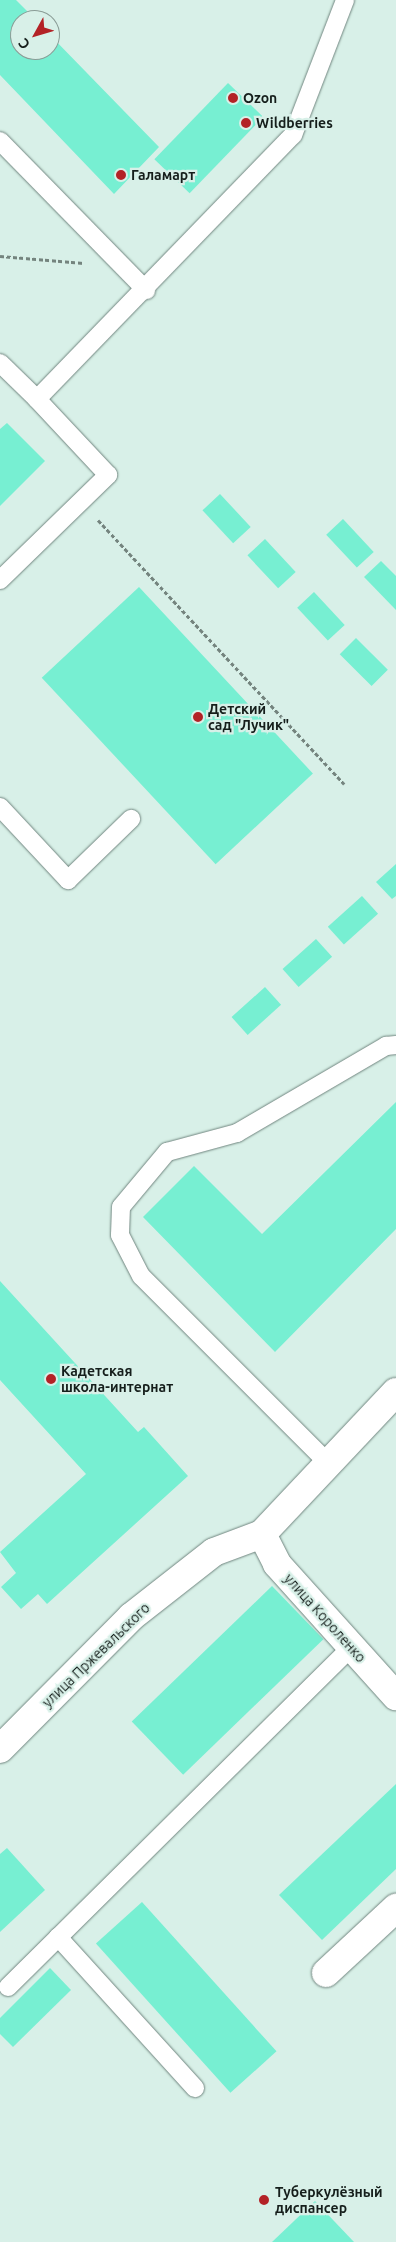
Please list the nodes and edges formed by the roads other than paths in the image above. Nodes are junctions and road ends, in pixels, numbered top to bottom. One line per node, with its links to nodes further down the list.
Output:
1 (345, 0): 3 (lane)
2 (0, 141): 3 (lane)
3 (146, 290): 5 (lane)
4 (0, 363): 5 (lane)
5 (36, 399): 6 (lane)
6 (0, 580)
7 (0, 807): 8 (lane)
8 (131, 819)
9 (396, 1045): 11 (lane)
10 (396, 1392): 11 (street, улица Пржевальского)
11 (328, 1463): 12 (street, улица Пржевальского)
12 (262, 1534): 13 (street, улица Короленко); 15 (street, улица Пржевальского)
13 (350, 1648): 14 (street, улица Короленко); 17 (lane)
14 (396, 1696)
15 (0, 1749)
16 (396, 1908): 18 (street)
17 (58, 1937): 19 (lane); 20 (lane)
18 (326, 1974)
19 (8, 1987)
20 (195, 2088)

